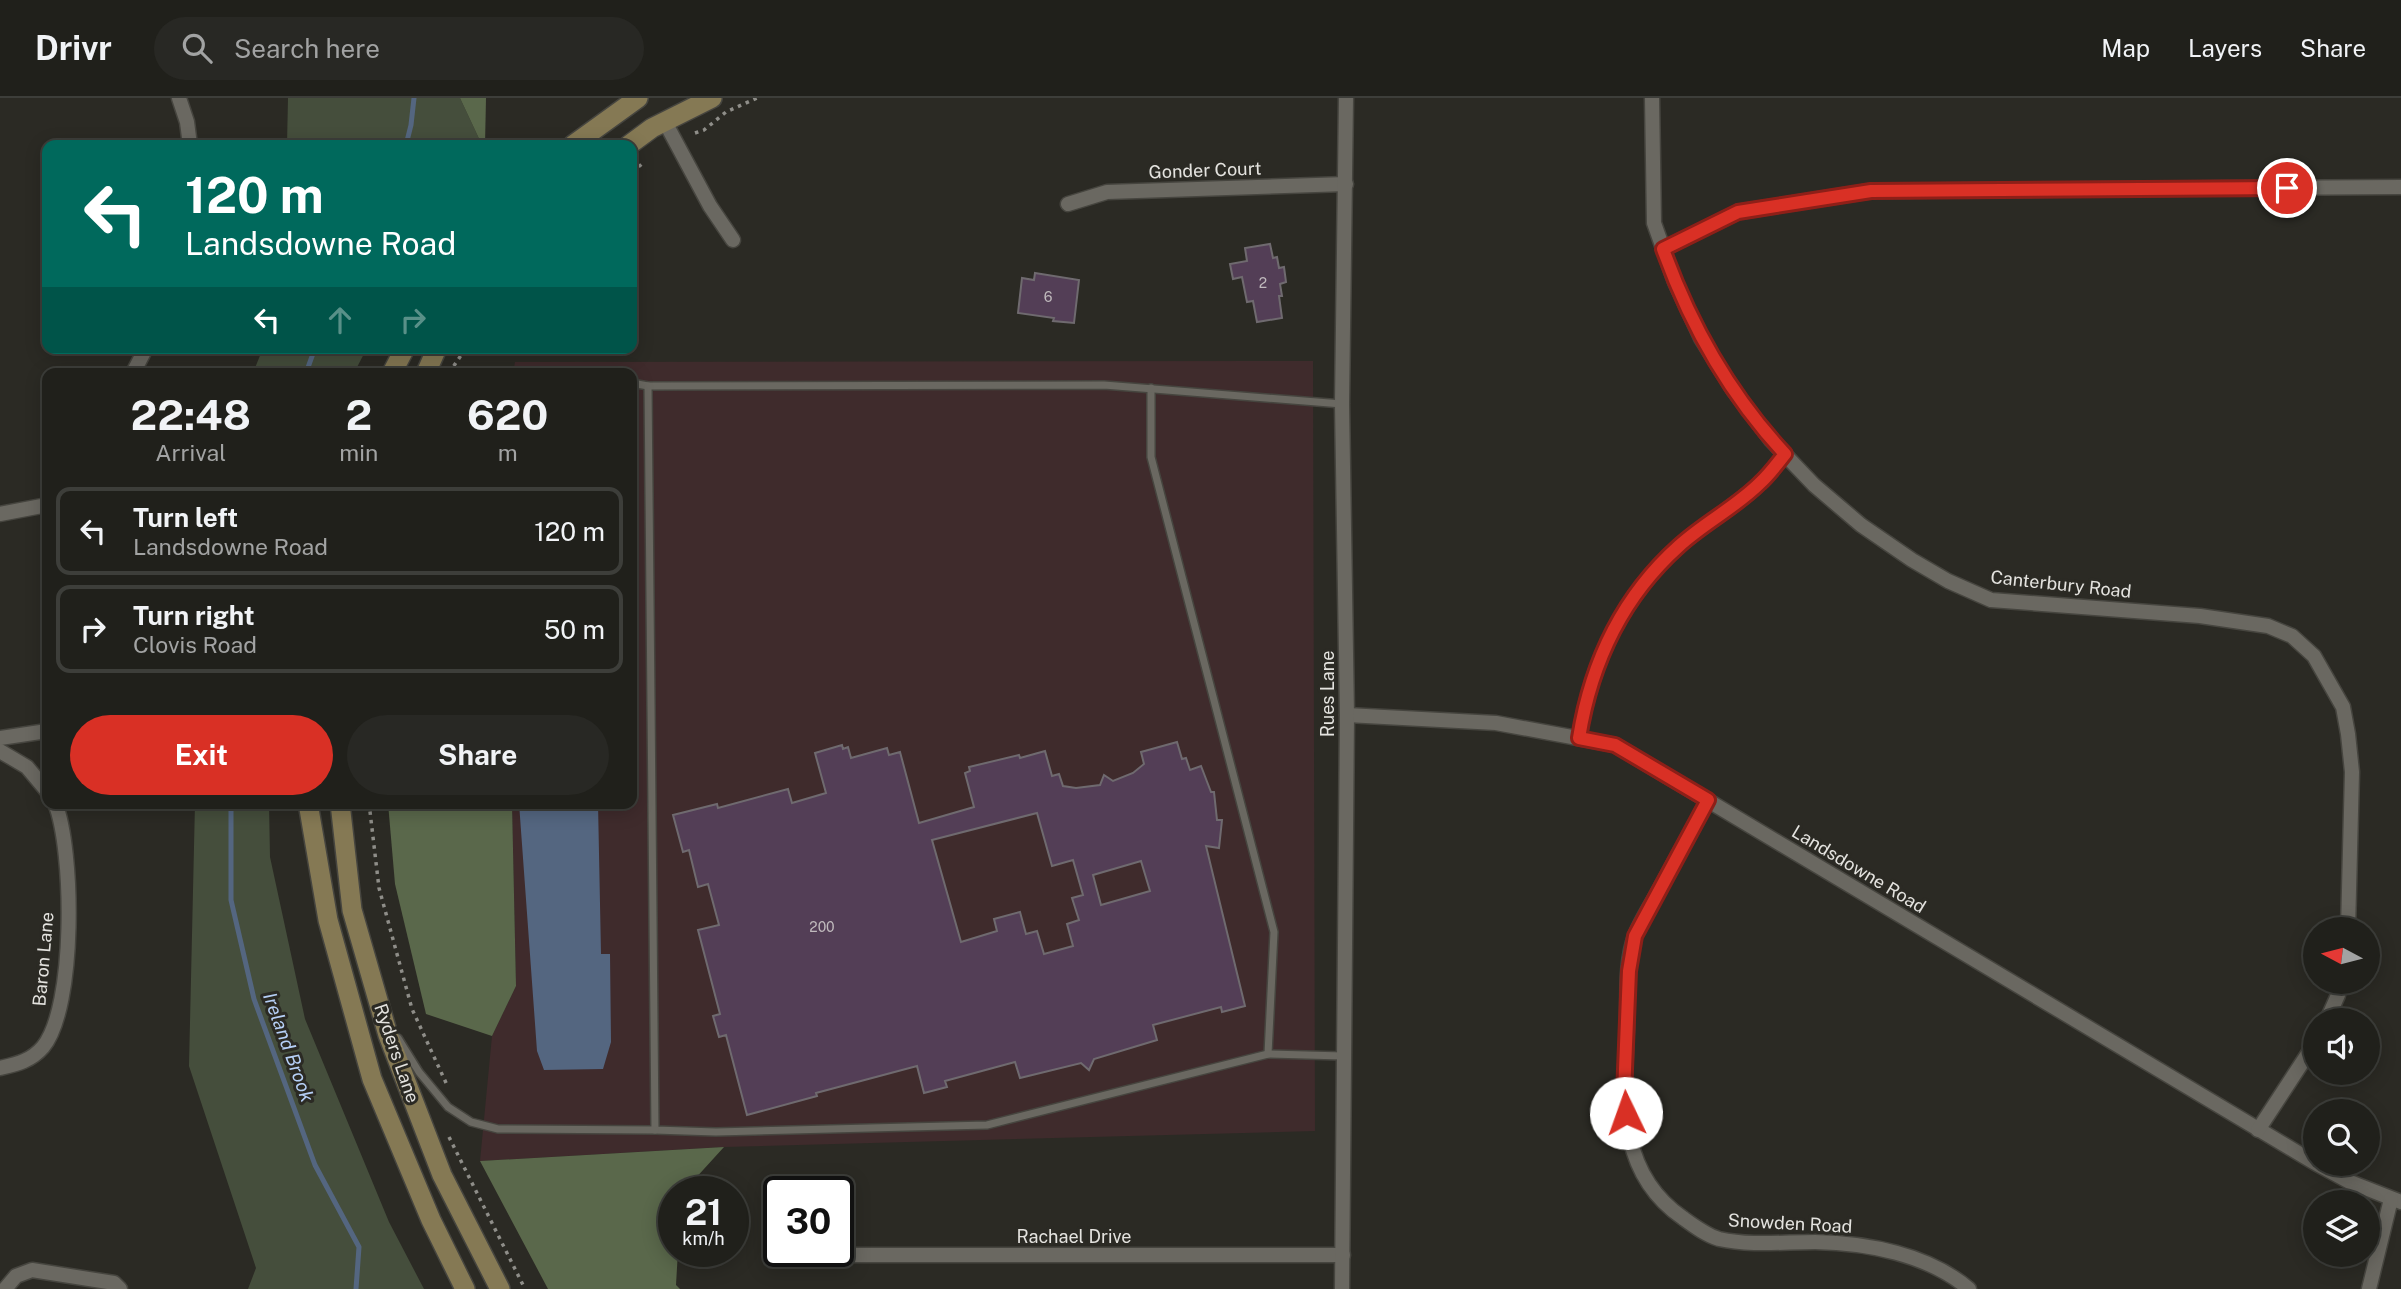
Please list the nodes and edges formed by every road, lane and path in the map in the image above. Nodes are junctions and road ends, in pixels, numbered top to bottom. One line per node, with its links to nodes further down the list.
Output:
1 (179, 98): 9 (street)
2 (638, 98): 10 (main road)
3 (712, 98): 7 (main road)
4 (757, 98): 8 (path)
5 (1346, 98): 14 (street, Rues Lane)
6 (1652, 98): 18 (street, Canterbury Road)
7 (665, 121): 11 (main road); 17 (street)
8 (695, 133)
9 (189, 140)
10 (580, 140)
11 (636, 140)
12 (642, 164): 13 (path)
13 (637, 168)
14 (1346, 184): 16 (street, Gonder Court); 22 (street, Rues Lane)
15 (2401, 187): 18 (street)
16 (1068, 204)
17 (733, 240)
18 (1663, 249): 23 (street, Canterbury Road)
19 (637, 384): 20 (lane)
20 (648, 386): 21 (lane); 47 (lane)
21 (1151, 388): 22 (lane); 41 (lane)
22 (1342, 404): 26 (street, Rues Lane)
23 (1785, 454): 29 (street); 39 (street, Canterbury Road)
24 (42, 506): 25 (street)
25 (0, 514)
26 (1347, 715): 29 (street, Landsdowne Road); 42 (street, Rues Lane)
27 (42, 732): 28 (street)
28 (0, 738)
29 (1579, 738): 32 (street, Landsdowne Road)
30 (0, 751): 31 (street)
31 (42, 784)
32 (1708, 800): 48 (street, Landsdowne Road); 60 (street, Snowden Road)
33 (57, 809): 38 (street, Baron Lane)
34 (64, 809): 38 (street, Baron Lane)
35 (309, 809): 56 (main road, Ryders Lane)
36 (341, 809): 40 (main road, Ryders Lane)
37 (370, 809): 45 (path)
38 (62, 822): 44 (street, Baron Lane)
39 (2348, 917)
40 (381, 1009): 47 (lane); 57 (main road, Ryders Lane)
41 (1268, 1054): 42 (lane); 47 (lane)
42 (1344, 1056): 53 (street, Rues Lane)
43 (2303, 1061): 48 (street)
44 (0, 1068)
45 (451, 1093)
46 (446, 1130): 58 (path)
47 (655, 1130)
48 (2258, 1130): 49 (street, Landsdowne Road)
49 (2303, 1156)
50 (2343, 1176): 51 (street, Landsdowne Road)
51 (2396, 1201): 61 (street)
52 (854, 1255): 53 (street, Rachael Drive)
53 (1343, 1255): 59 (street, Rues Lane)
54 (5, 1289): 55 (street)
55 (120, 1289)
56 (465, 1289)
57 (500, 1289)
58 (525, 1289)
59 (1342, 1289)
60 (1969, 1289)
61 (2369, 1289)

